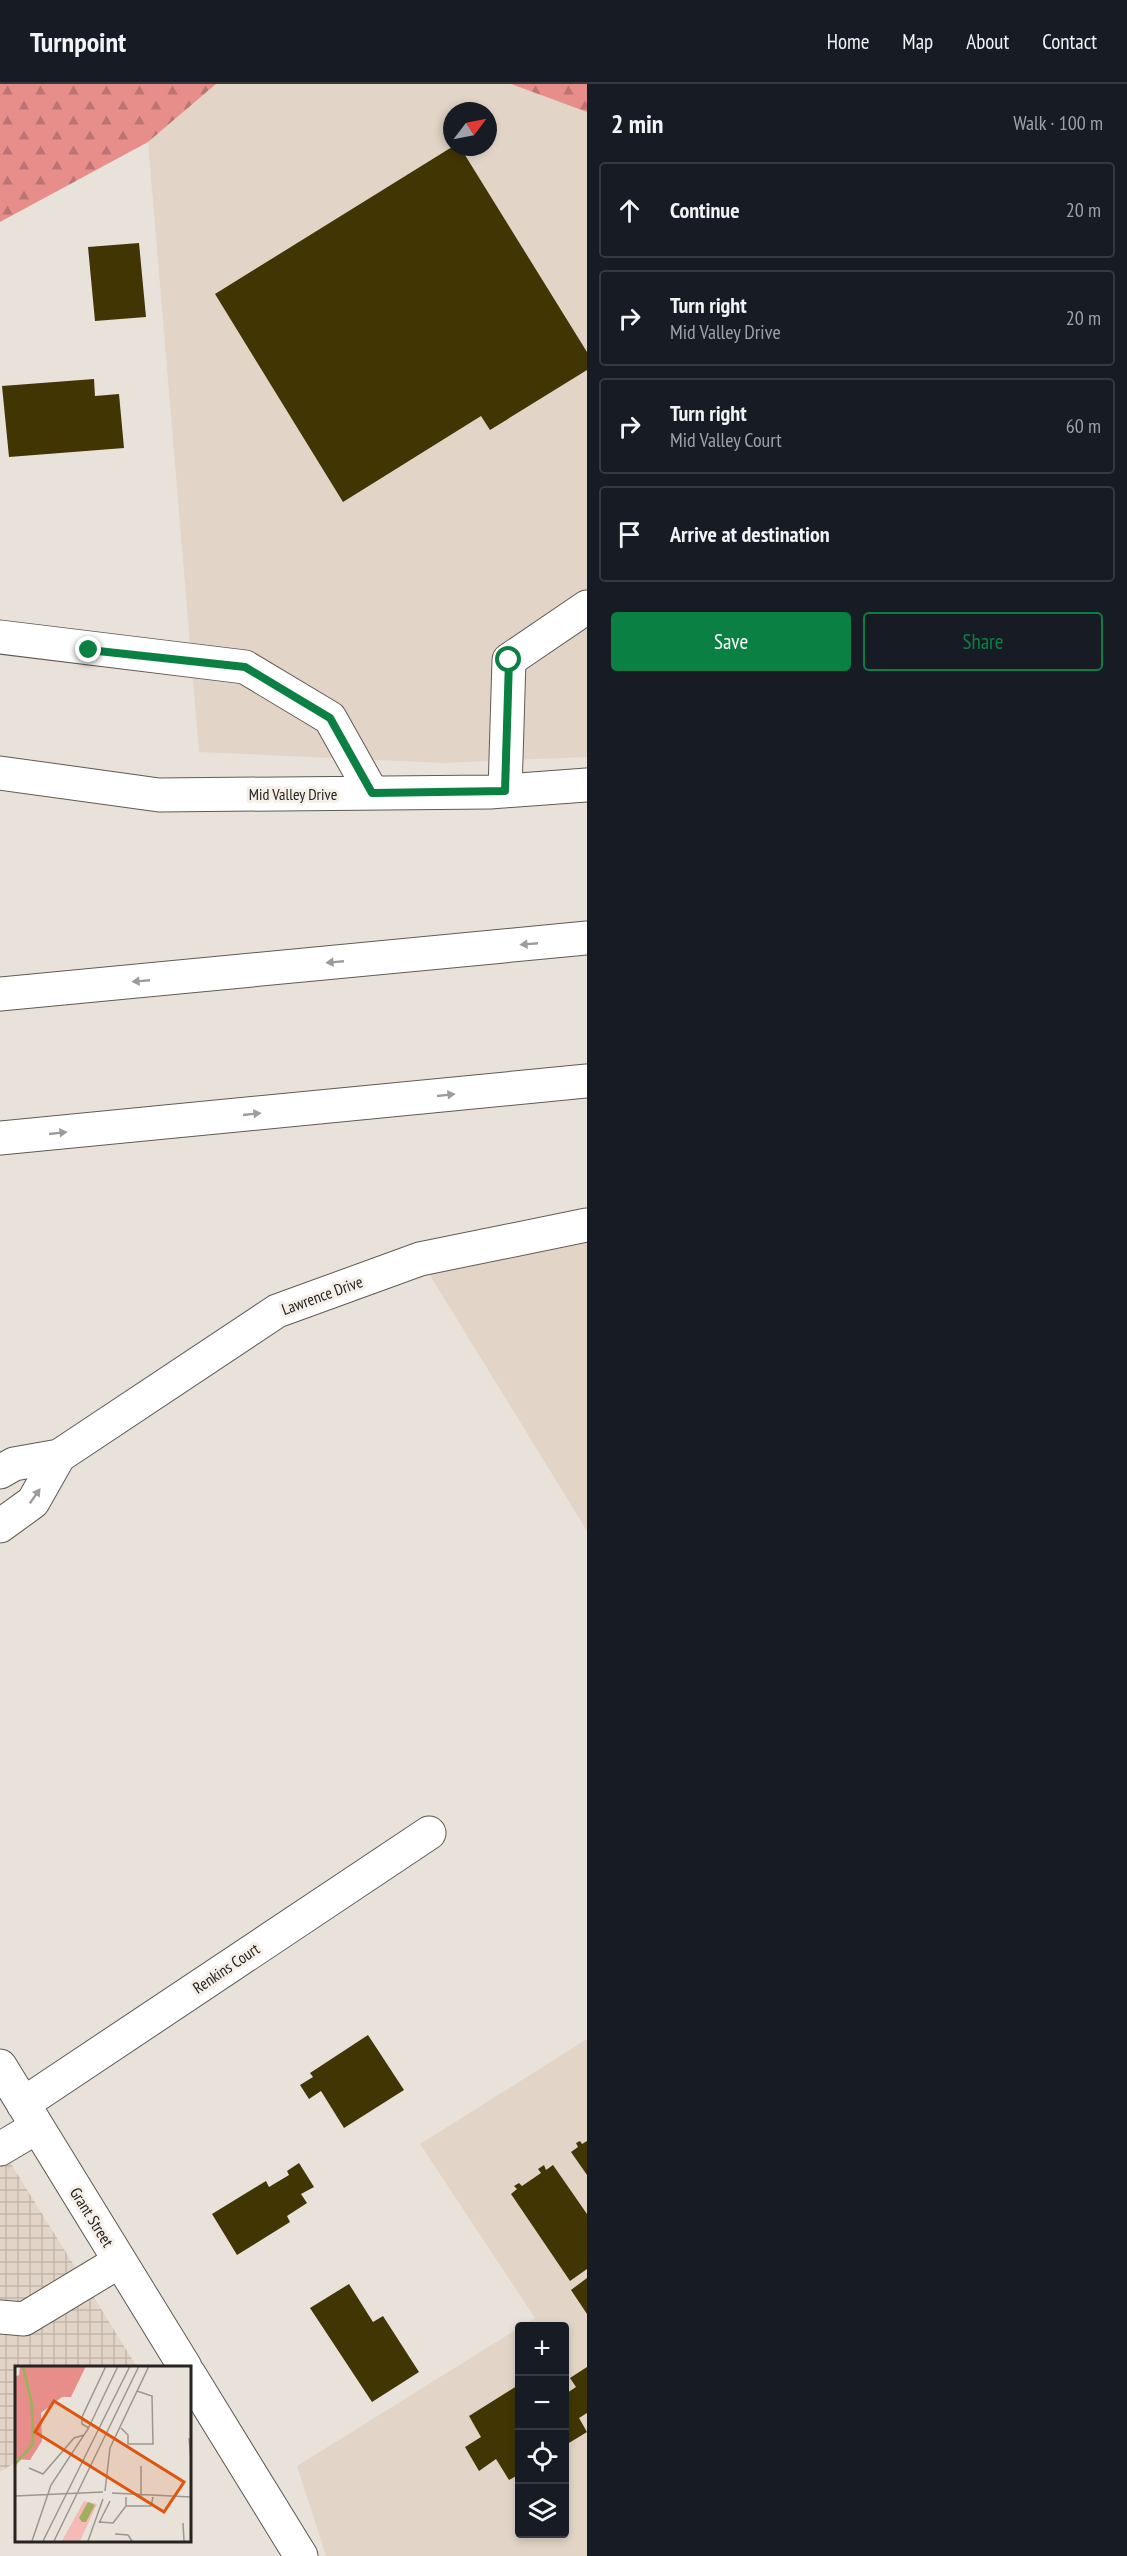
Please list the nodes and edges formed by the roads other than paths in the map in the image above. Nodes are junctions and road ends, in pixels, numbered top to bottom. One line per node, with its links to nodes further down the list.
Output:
1 (587, 607): 5 (main road)
2 (0, 638): 6 (main road)
3 (0, 772): 6 (main road, Mid Valley Drive)
4 (587, 785): 5 (main road, Mid Valley Drive)
5 (505, 791): 6 (main road, Mid Valley Drive)
6 (372, 793)
7 (587, 938): 8 (main road, one-way to 8)
8 (0, 994)
9 (587, 1081): 10 (main road, one-way to 9)
10 (0, 1138)
11 (587, 1225): 12 (main road, Lawrence Drive)
12 (59, 1456): 13 (main road, Lawrence Drive); 14 (main road, Lawrence Drive, one-way to 12)
13 (0, 1472)
14 (0, 1526)
15 (429, 1833): 17 (main road, Renkins Court)
16 (0, 2066): 17 (main road, Grant Street)
17 (30, 2115): 18 (main road, Renkins Court); 19 (main road, Grant Street)
18 (0, 2149)
19 (120, 2261): 20 (main road); 21 (main road, Grant Street)
20 (0, 2317)
21 (184, 2366)
22 (190, 2376): 23 (main road)
23 (301, 2556)

